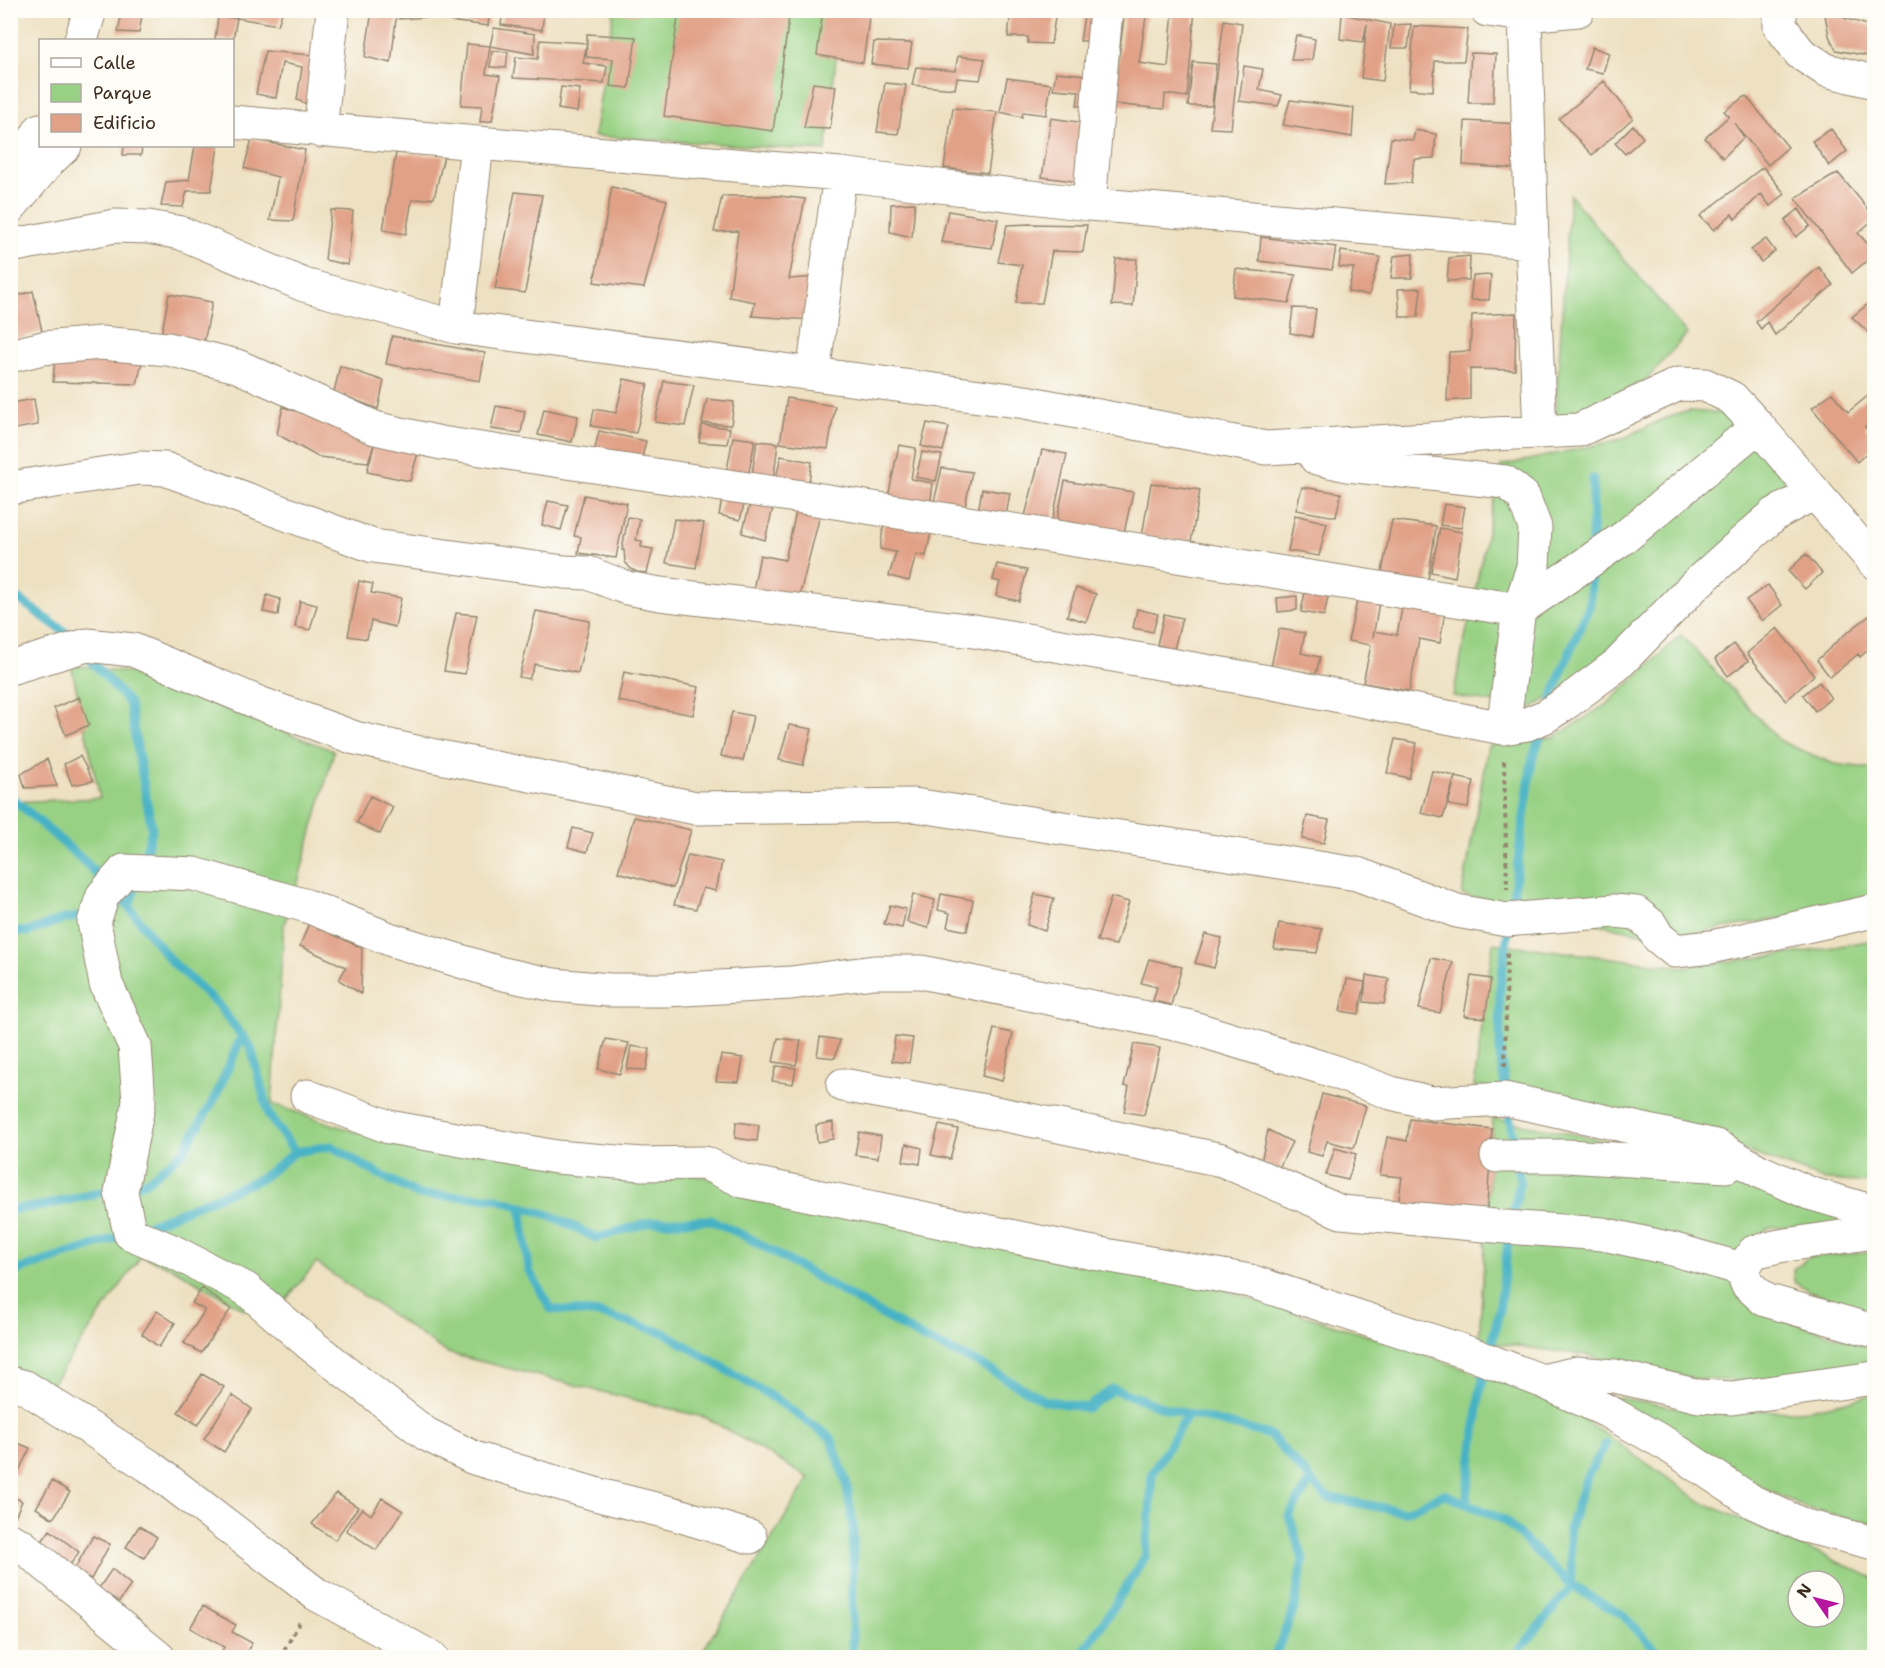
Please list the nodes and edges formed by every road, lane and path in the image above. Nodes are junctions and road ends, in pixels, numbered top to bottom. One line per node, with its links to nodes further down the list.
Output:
1 (90, 10): 8 (street)
2 (333, 10): 11 (street)
3 (1106, 10): 17 (street)
4 (1487, 10): 7 (street)
5 (1578, 10): 7 (street)
6 (1780, 10): 9 (street)
7 (1525, 15): 19 (street)
8 (81, 39)
9 (1875, 82)
10 (234, 122): 11 (street)
11 (320, 131): 13 (street)
12 (26, 143): 16 (street)
13 (477, 144): 15 (street); 21 (street)
14 (64, 147): 18 (street)
15 (840, 174): 17 (street); 23 (street)
16 (10, 181)
17 (1089, 204): 19 (street)
18 (10, 207)
19 (1532, 242): 25 (street)
20 (10, 246): 21 (street)
21 (456, 327): 23 (street)
22 (10, 356): 30 (street)
23 (813, 374): 26 (street)
24 (1758, 426): 25 (street); 28 (street); 30 (street)
25 (1540, 432): 26 (street)
26 (1266, 448): 30 (street)
27 (10, 488): 32 (street)
28 (1814, 493): 29 (street); 32 (street)
29 (1875, 562)
30 (1519, 610): 32 (street)
31 (10, 668): 33 (street)
32 (1503, 728)
33 (1875, 911)
34 (843, 1085): 40 (street)
35 (307, 1096): 43 (street)
36 (1497, 1156): 37 (street)
37 (1759, 1171): 38 (street); 45 (street)
38 (1875, 1212)
39 (1875, 1232): 40 (street)
40 (1742, 1269): 41 (street)
41 (1875, 1331)
42 (1875, 1378): 43 (street)
43 (1542, 1381): 47 (street)
44 (10, 1383): 48 (street)
45 (750, 1537)
46 (10, 1540): 49 (street)
47 (1875, 1543)
48 (316, 1594): 51 (path); 52 (street)
49 (132, 1647): 50 (street)
50 (159, 1658)
51 (280, 1658)
52 (432, 1658)

